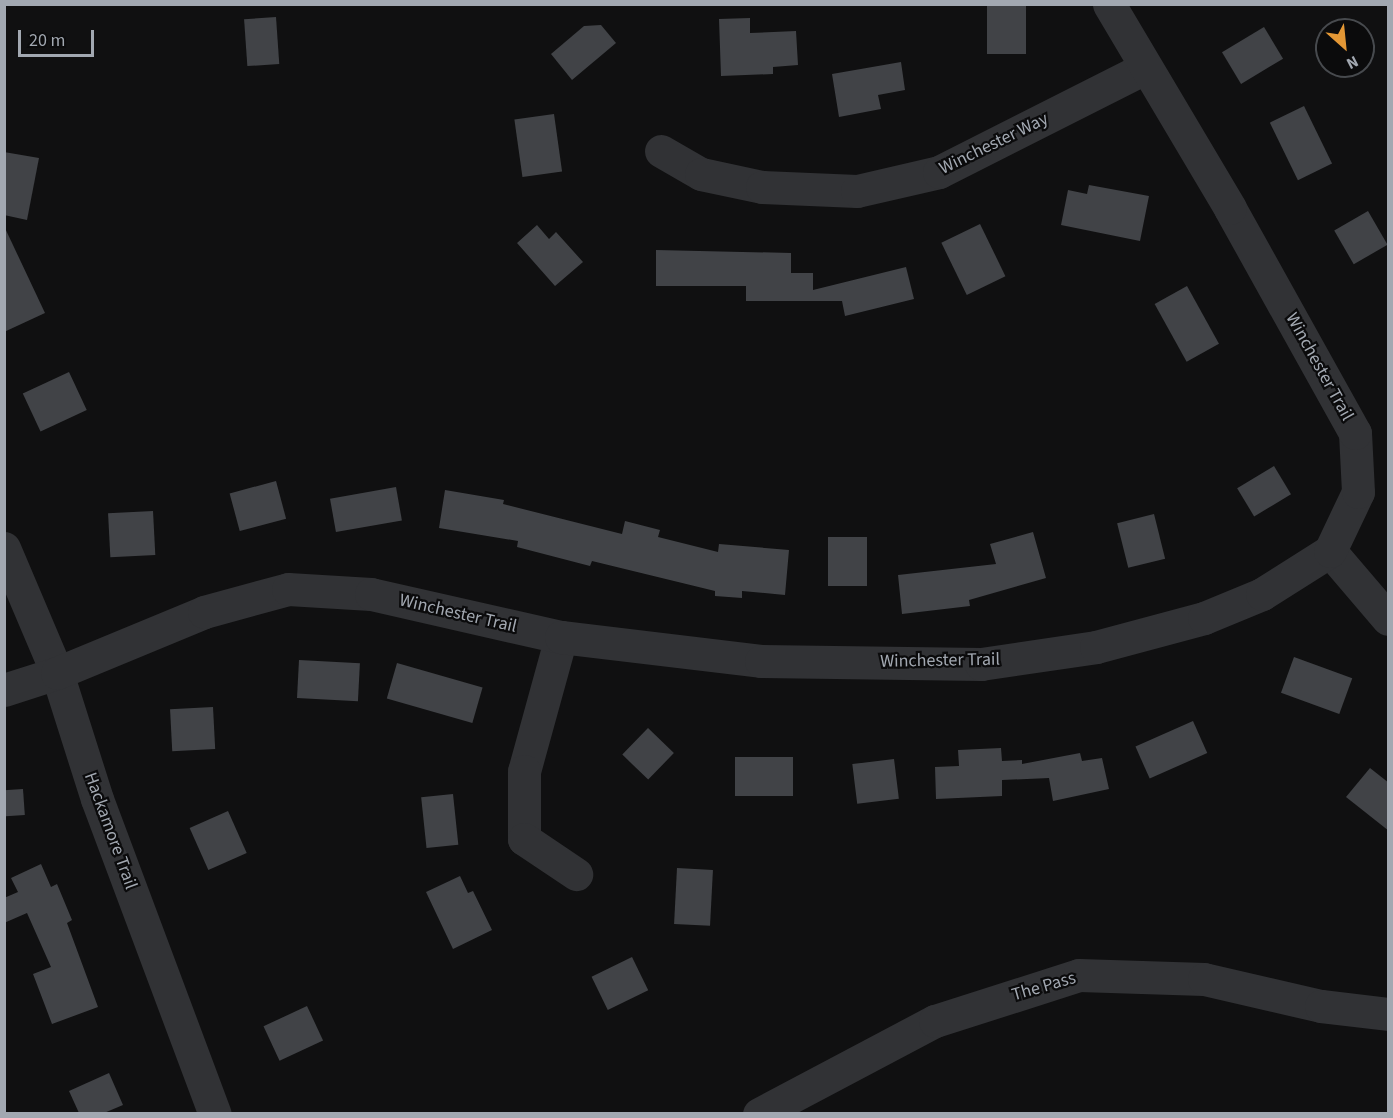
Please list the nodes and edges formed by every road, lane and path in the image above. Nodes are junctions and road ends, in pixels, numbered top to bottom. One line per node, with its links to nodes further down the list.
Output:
1 (1109, 4): 2 (street, Winchester Trail)
2 (1145, 68): 3 (street, Winchester Way); 5 (street, Winchester Trail)
3 (661, 151)
4 (4, 549): 8 (street, Hackamore Trail)
5 (1330, 551): 6 (street); 7 (street, Winchester Trail)
6 (1389, 619)
7 (561, 637): 8 (street, Winchester Trail); 10 (street)
8 (57, 673): 9 (street, Winchester Trail); 12 (street, Hackamore Trail)
9 (4, 690)
10 (576, 874)
11 (1389, 1014): 13 (street, The Pass)
12 (215, 1113)
13 (759, 1113)

